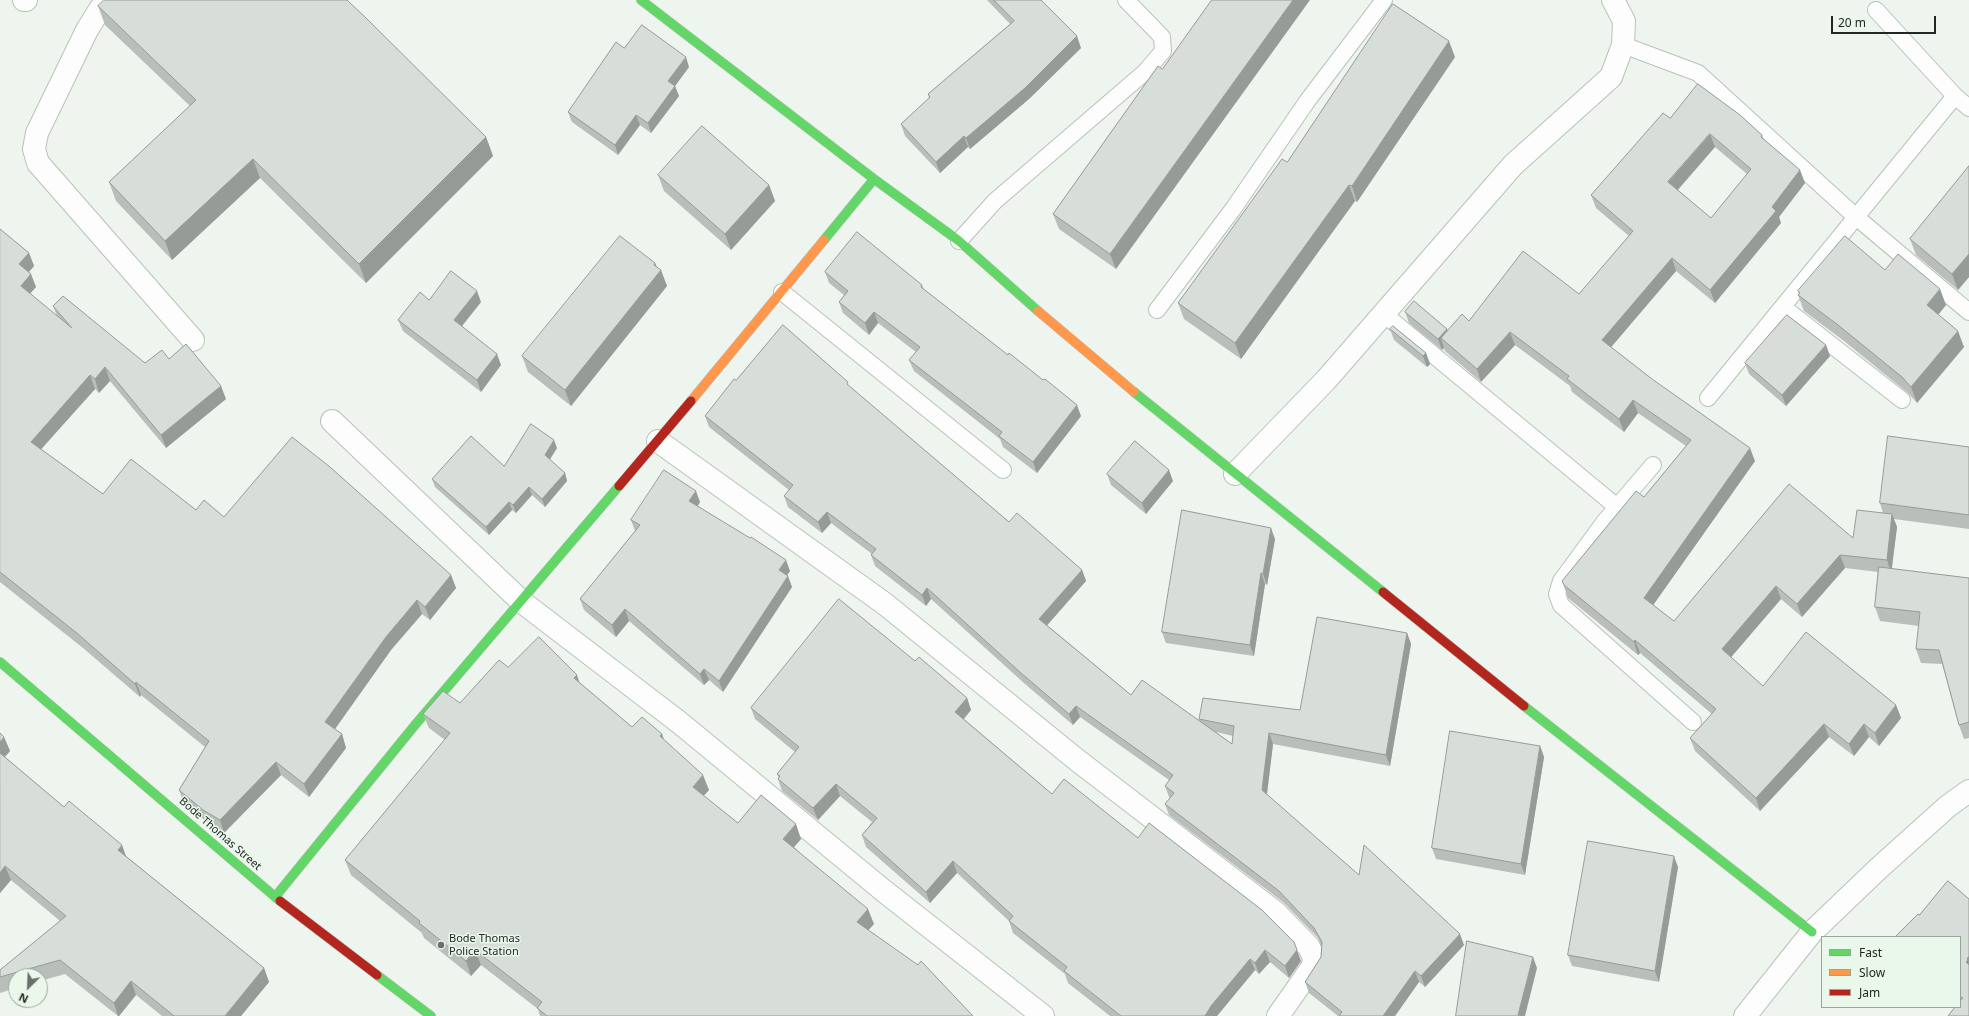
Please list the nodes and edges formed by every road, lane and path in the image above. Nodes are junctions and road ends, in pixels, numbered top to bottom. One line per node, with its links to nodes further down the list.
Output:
1 (109, 0): 18 (street)
2 (641, 0): 10 (street)
3 (1126, 0): 12 (lane)
4 (1384, 0): 15 (lane)
5 (1613, 0): 7 (street)
6 (1876, 10): 8 (lane)
7 (1623, 45): 11 (lane); 17 (street)
8 (1955, 96): 9 (lane); 11 (lane)
9 (1969, 108)
10 (874, 179): 12 (street); 13 (street)
11 (1856, 217): 14 (lane); 16 (lane)
12 (959, 241): 25 (street)
13 (782, 292): 22 (street); 24 (lane)
14 (1782, 307): 19 (lane); 20 (lane)
15 (1157, 310)
16 (1969, 312)
17 (1384, 314): 25 (street); 26 (lane)
18 (193, 340)
19 (1708, 398)
20 (1902, 400)
21 (332, 421): 27 (street)
22 (658, 441): 27 (street); 35 (street)
23 (1653, 465): 26 (lane)
24 (1003, 470)
25 (1235, 474): 32 (street)
26 (1616, 508): 29 (lane)
27 (522, 602): 31 (street); 34 (street)
28 (0, 662): 31 (street, Bode Thomas Street)
29 (1693, 722)
30 (1969, 791): 32 (street)
31 (275, 897): 33 (street, Bode Thomas Street)
32 (1812, 932): 36 (street)
33 (430, 1016)
34 (1043, 1016)
35 (1278, 1016)
36 (1745, 1016)

